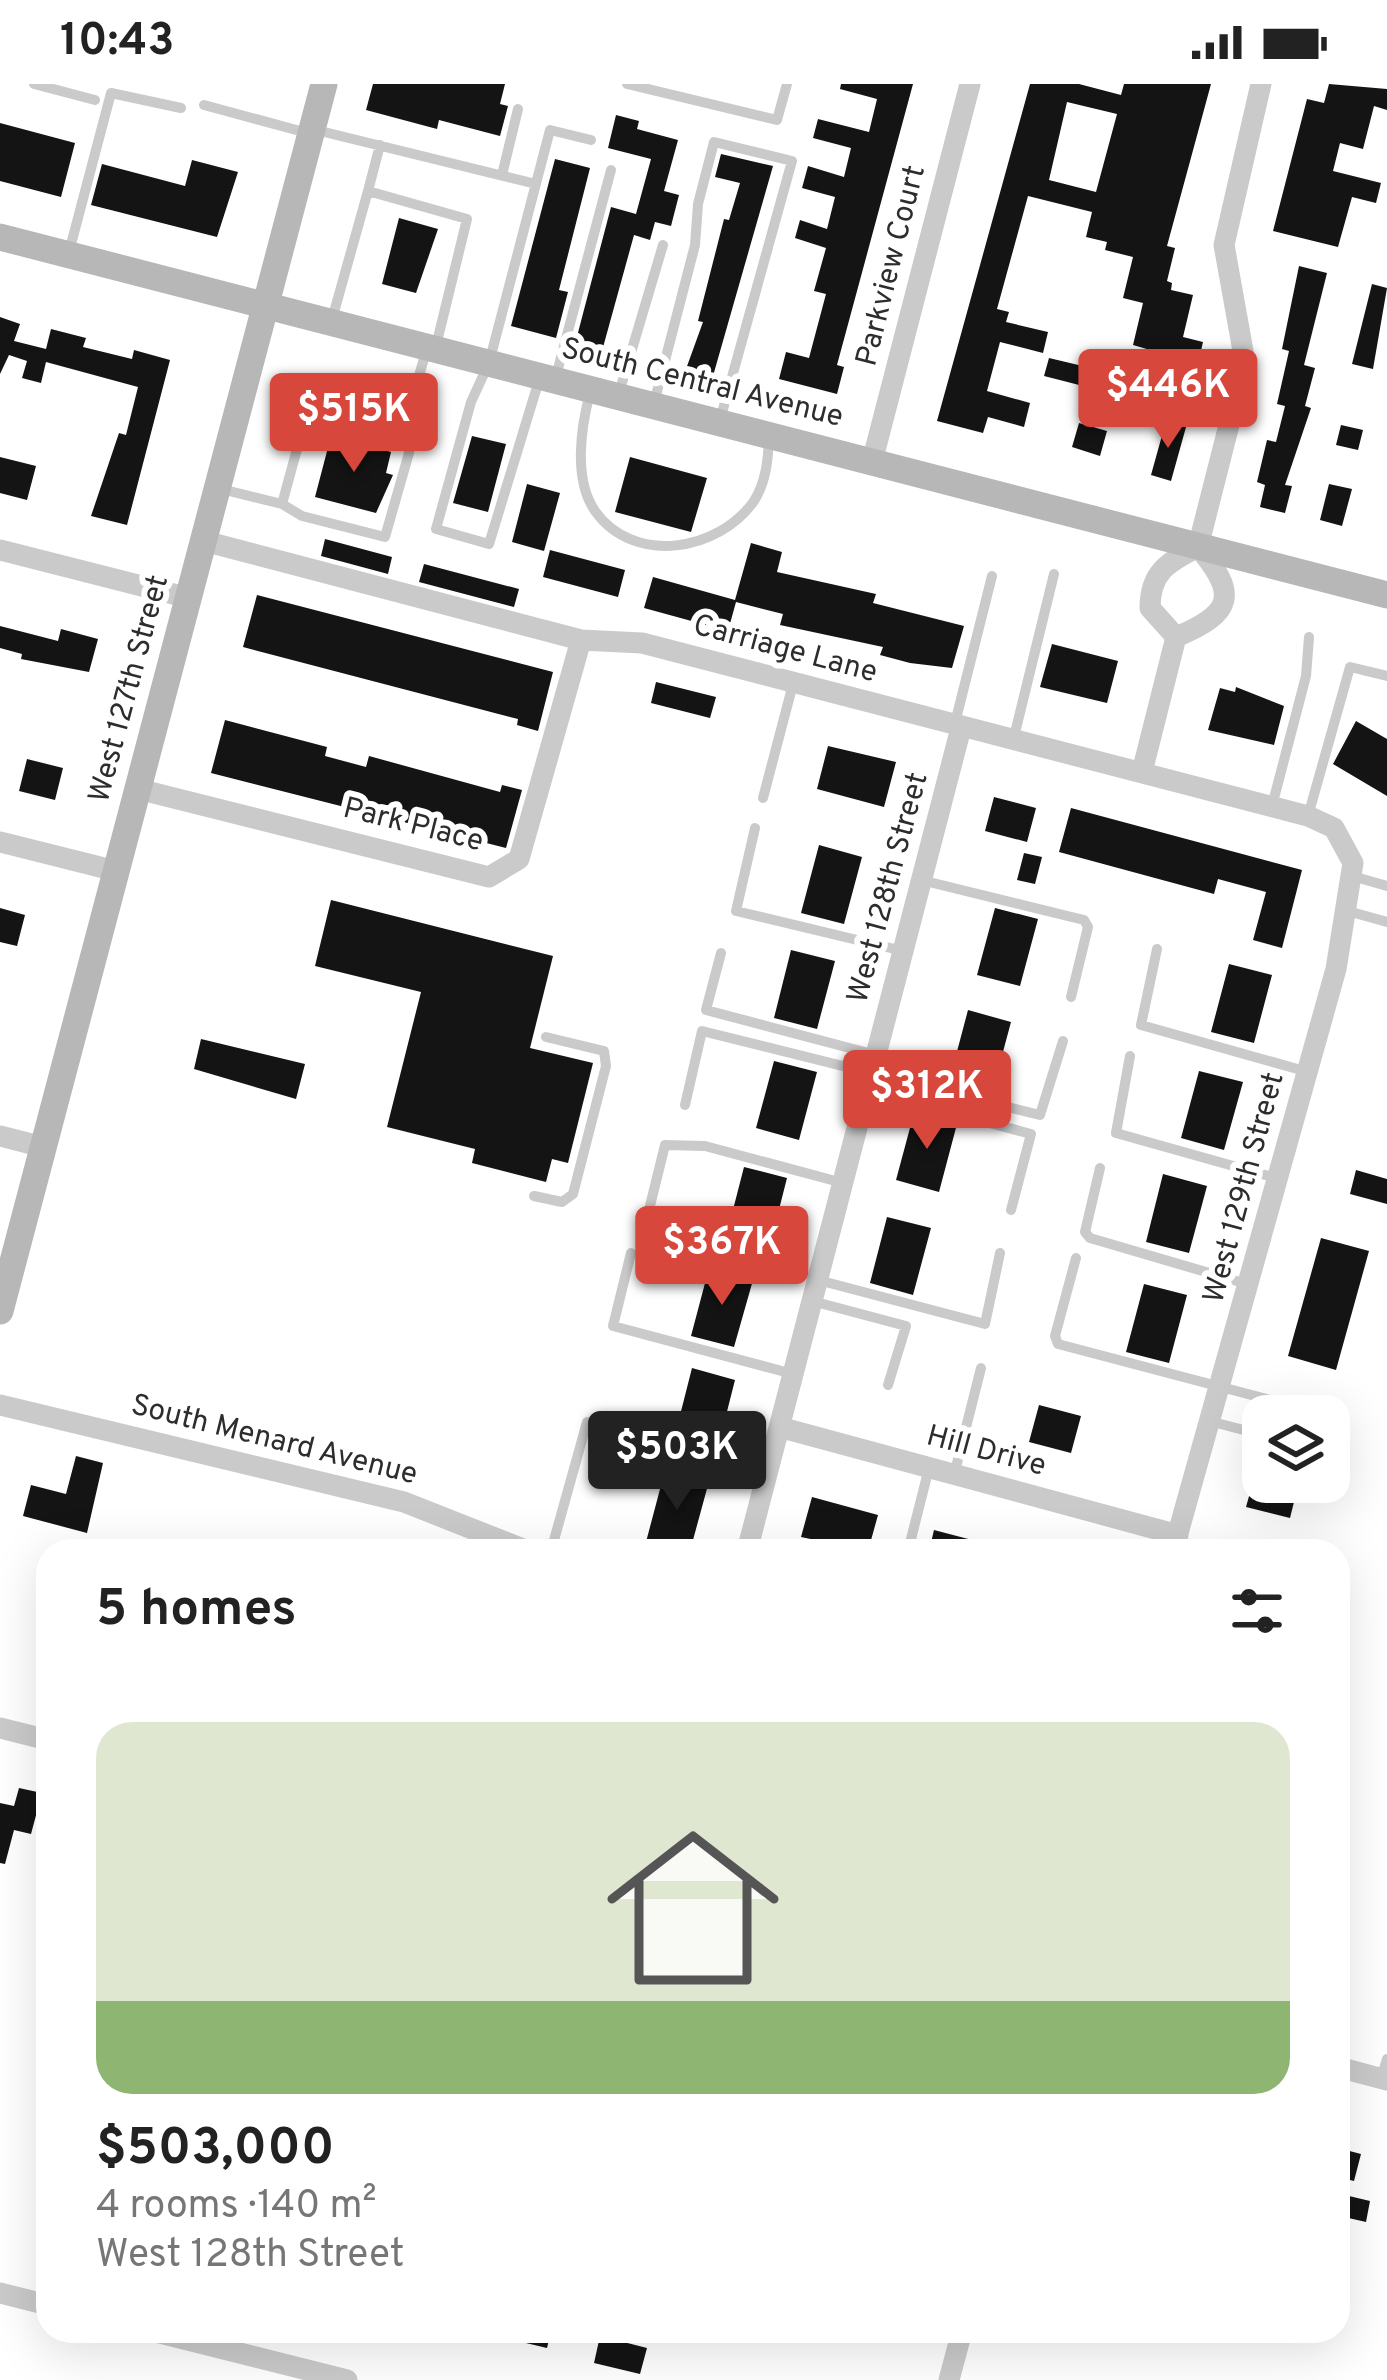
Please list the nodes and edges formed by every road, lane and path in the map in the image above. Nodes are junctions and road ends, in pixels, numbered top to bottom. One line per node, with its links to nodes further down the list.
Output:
1 (34, 84): 7 (lane)
2 (324, 84): 11 (street, West 127th Street)
3 (627, 84): 4 (lane)
4 (788, 84)
5 (970, 84): 31 (street, Parkview Court)
6 (1261, 84): 35 (street)
7 (95, 100)
8 (205, 105): 11 (lane)
9 (181, 108): 20 (lane)
10 (518, 109): 15 (lane)
11 (312, 132): 13 (lane); 21 (street, West 127th Street)
12 (591, 140): 16 (lane)
13 (380, 146): 15 (lane); 17 (lane)
14 (611, 170): 25 (lane)
15 (502, 175): 16 (lane)
16 (536, 184): 24 (lane)
17 (368, 191): 22 (lane); 23 (lane)
18 (0, 237): 20 (street, South Central Avenue)
19 (663, 245): 26 (lane)
20 (68, 255): 21 (street, South Central Avenue)
21 (266, 306): 22 (street, South Central Avenue); 32 (street, West 127th Street)
22 (331, 322): 23 (street, South Central Avenue)
23 (431, 348): 24 (street, South Central Avenue); 28 (lane)
24 (489, 363): 25 (street, South Central Avenue); 25 (lane)
25 (547, 378): 26 (street, South Central Avenue)
26 (604, 393): 27 (street, South Central Avenue); 30 (lane)
27 (654, 406): 29 (street, South Central Avenue); 29 (lane)
28 (406, 421): 33 (lane); 33 (lane)
29 (719, 423): 30 (street, South Central Avenue)
30 (770, 436): 31 (street, South Central Avenue)
31 (872, 462): 35 (street, South Central Avenue)
32 (218, 488): 33 (lane); 34 (street, West 127th Street)
33 (282, 504)
34 (204, 541): 40 (street, West 127th Street); 43 (street, Carriage Lane)
35 (1198, 547): 39 (street, South Central Avenue); 41 (street); 41 (street)
36 (0, 550): 40 (street)
37 (1054, 574): 47 (lane)
38 (992, 576): 46 (lane)
39 (1387, 595)
40 (189, 598): 49 (street, West 127th Street)
41 (1176, 637): 48 (street)
42 (1309, 637): 51 (lane)
43 (581, 640): 45 (street, Carriage Lane); 49 (street, Park Place)
44 (1387, 676): 52 (lane)
45 (793, 684): 46 (street, Carriage Lane); 50 (lane)
46 (958, 727): 47 (street, Carriage Lane); 58 (street, West 128th Street)
47 (1013, 741): 48 (street, Carriage Lane)
48 (1142, 772): 51 (street, Carriage Lane)
49 (138, 789): 56 (street, West 127th Street)
50 (763, 798)
51 (1272, 806): 52 (street, Carriage Lane)
52 (1308, 816): 54 (street, Carriage Lane)
53 (755, 828): 63 (lane)
54 (1343, 839): 57 (street, West 129th Street)
55 (0, 842): 56 (street)
56 (116, 871): 73 (street, West 127th Street)
57 (1352, 877): 59 (lane); 60 (street, West 129th Street)
58 (922, 880): 63 (street, West 128th Street); 65 (lane)
59 (1387, 886)
60 (1344, 910): 61 (lane); 70 (street, West 129th Street)
61 (1387, 922)
62 (1157, 949): 70 (lane)
63 (903, 951): 69 (street, West 128th Street)
64 (721, 953): 69 (lane)
65 (1072, 997)
66 (546, 1037): 77 (lane)
67 (1063, 1042): 69 (lane)
68 (1130, 1056): 75 (lane)
69 (872, 1072): 71 (lane); 76 (street, West 128th Street); 78 (lane)
70 (1308, 1072): 75 (street, West 129th Street)
71 (685, 1105)
72 (0, 1136): 73 (street)
73 (43, 1147): 85 (street, West 127th Street)
74 (1100, 1168): 83 (lane)
75 (1279, 1179): 83 (street, West 129th Street)
76 (843, 1183): 79 (lane); 84 (street, West 128th Street)
77 (534, 1196)
78 (1011, 1210)
79 (646, 1218)
80 (632, 1252): 87 (lane)
81 (1000, 1253): 84 (lane)
82 (1076, 1258): 89 (lane)
83 (1250, 1285): 89 (street, West 129th Street)
84 (815, 1290): 87 (street, West 128th Street); 88 (lane)
85 (0, 1311)
86 (981, 1368): 97 (lane)
87 (793, 1374): 93 (street, West 128th Street)
88 (888, 1385)
89 (1222, 1388): 90 (lane); 92 (street, West 129th Street)
90 (1249, 1395)
91 (0, 1405): 98 (street, South Menard Avenue)
92 (1213, 1422): 94 (lane); 103 (street, West 129th Street)
93 (779, 1427): 95 (street, Hill Drive); 96 (street, West 128th Street)
94 (1242, 1430)
95 (929, 1468): 97 (street, Hill Drive); 101 (lane)
96 (768, 1470): 99 (lane); 100 (street, West 128th Street)
97 (954, 1475): 102 (street, Hill Drive)
98 (496, 1539)
99 (554, 1539)
100 (750, 1539)
101 (911, 1539)
102 (1162, 1539)
103 (1176, 1539)
104 (0, 1728): 105 (street)
105 (36, 1737)
106 (1350, 2069): 107 (street)
107 (1385, 2073)
108 (0, 2293): 109 (street)
109 (36, 2302)
110 (200, 2343): 112 (street)
111 (959, 2343): 113 (street)
112 (347, 2380)
113 (950, 2380)

